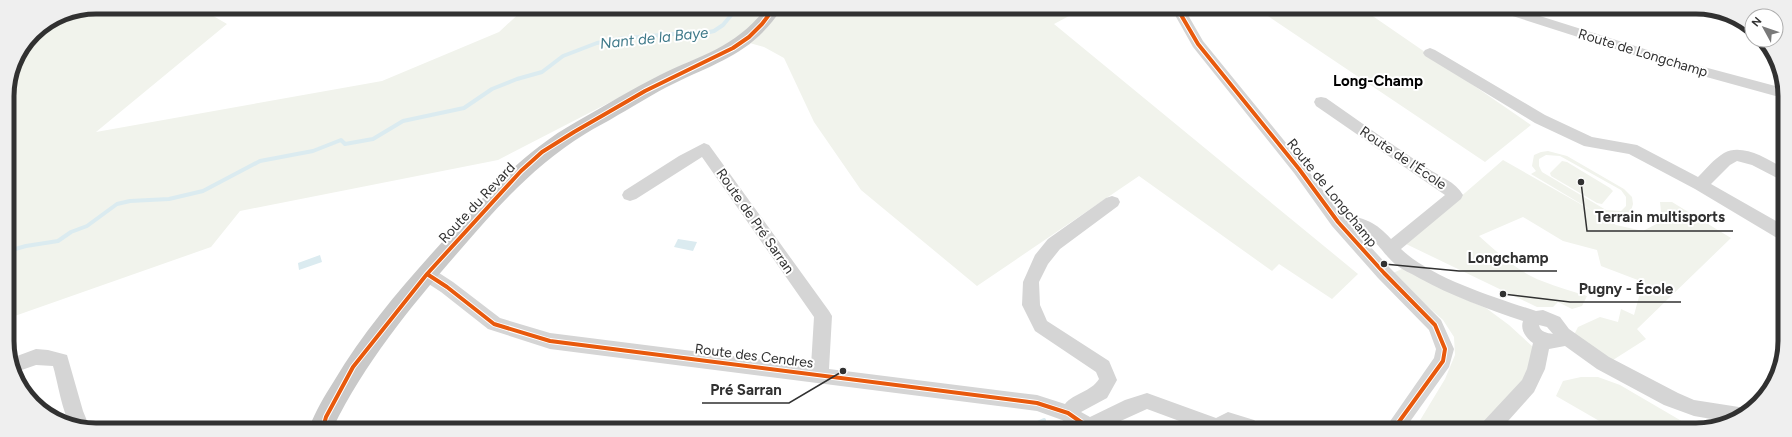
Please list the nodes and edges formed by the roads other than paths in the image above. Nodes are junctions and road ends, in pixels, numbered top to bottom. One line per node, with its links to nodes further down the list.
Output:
1 (770, 14): 14 (main road, Route du Revard)
2 (1180, 14): 11 (street, Route de Longchamp)
3 (1523, 14): 5 (street, Route de Longchamp)
4 (1430, 53): 8 (street)
5 (1778, 91)
6 (1321, 102): 13 (street, Route de l'École)
7 (1778, 172): 8 (street)
8 (1700, 185): 12 (street)
9 (630, 196): 17 (street, Route de Pré Sarran)
10 (1112, 202): 18 (street)
11 (1343, 228): 13 (street); 27 (street, Route de Longchamp)
12 (1778, 230)
13 (1390, 248): 15 (street)
14 (427, 274): 17 (street, Route des Cendres); 21 (main road, Route du Revard)
15 (1545, 333): 19 (street); 28 (street)
16 (17, 363): 20 (street)
17 (820, 375): 18 (street, Route des Cendres)
18 (1068, 413): 22 (street, Route des Cendres)
19 (1733, 414)
20 (78, 421)
21 (324, 423)
22 (1083, 423)
23 (1100, 423): 24 (street)
24 (1204, 423)
25 (1224, 423): 26 (street)
26 (1238, 423)
27 (1398, 423)
28 (1494, 423)

